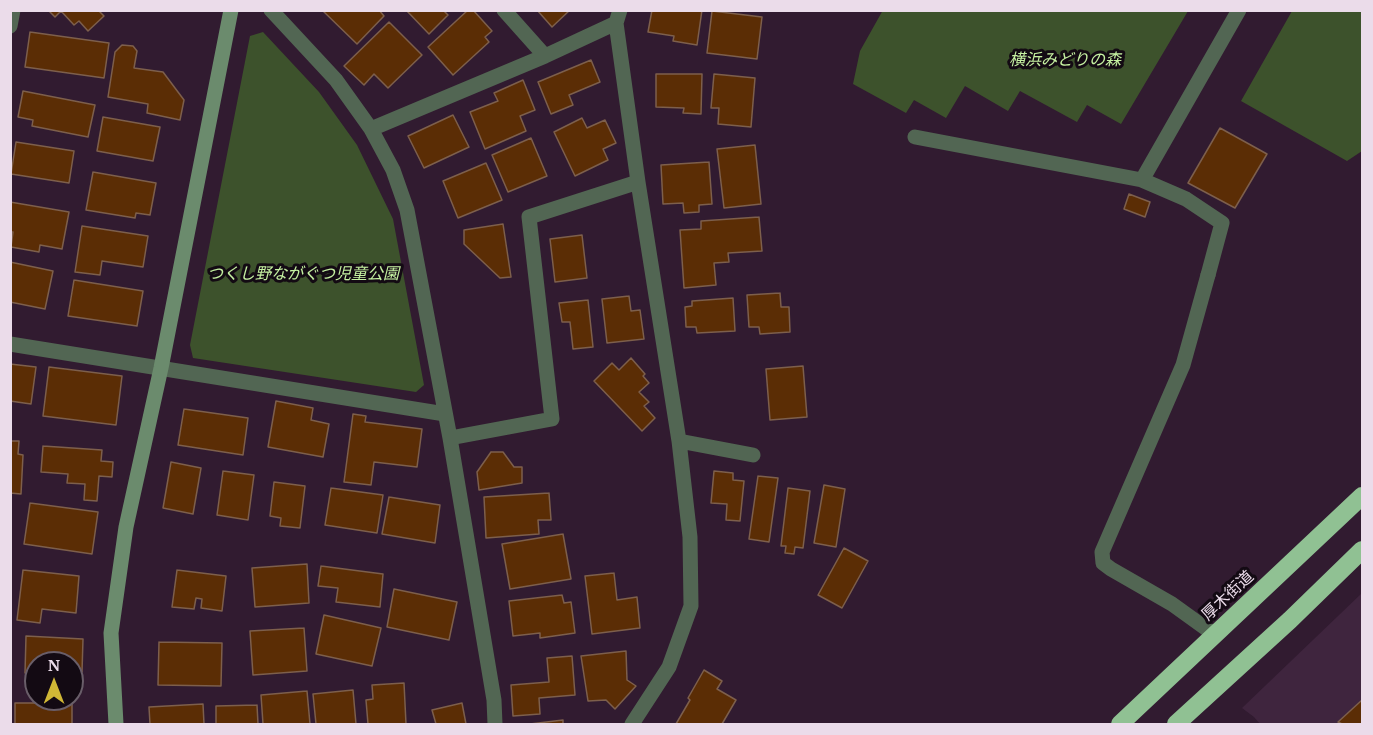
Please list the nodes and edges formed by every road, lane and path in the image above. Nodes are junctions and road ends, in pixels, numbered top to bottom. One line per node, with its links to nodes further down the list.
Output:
1 (13, 10): 7 (street)
2 (231, 10): 14 (street)
3 (271, 10): 9 (street)
4 (504, 10): 8 (street)
5 (1239, 10): 11 (street)
6 (618, 16): 8 (street); 12 (street)
7 (10, 26)
8 (545, 56): 9 (street)
9 (371, 129): 15 (street)
10 (915, 137): 11 (street)
11 (1142, 180): 21 (street)
12 (638, 182): 16 (street); 17 (street)
13 (10, 344): 14 (street)
14 (161, 368): 15 (street); 22 (street)
15 (445, 414): 16 (street)
16 (450, 438): 23 (street)
17 (679, 441): 18 (street); 24 (street)
18 (753, 454)
19 (1362, 496): 21 (highway, 厚木街道)
20 (1362, 550): 26 (highway)
21 (1215, 635): 25 (highway, 厚木街道)
22 (116, 724)
23 (495, 724)
24 (632, 724)
25 (1120, 724)
26 (1176, 724)

